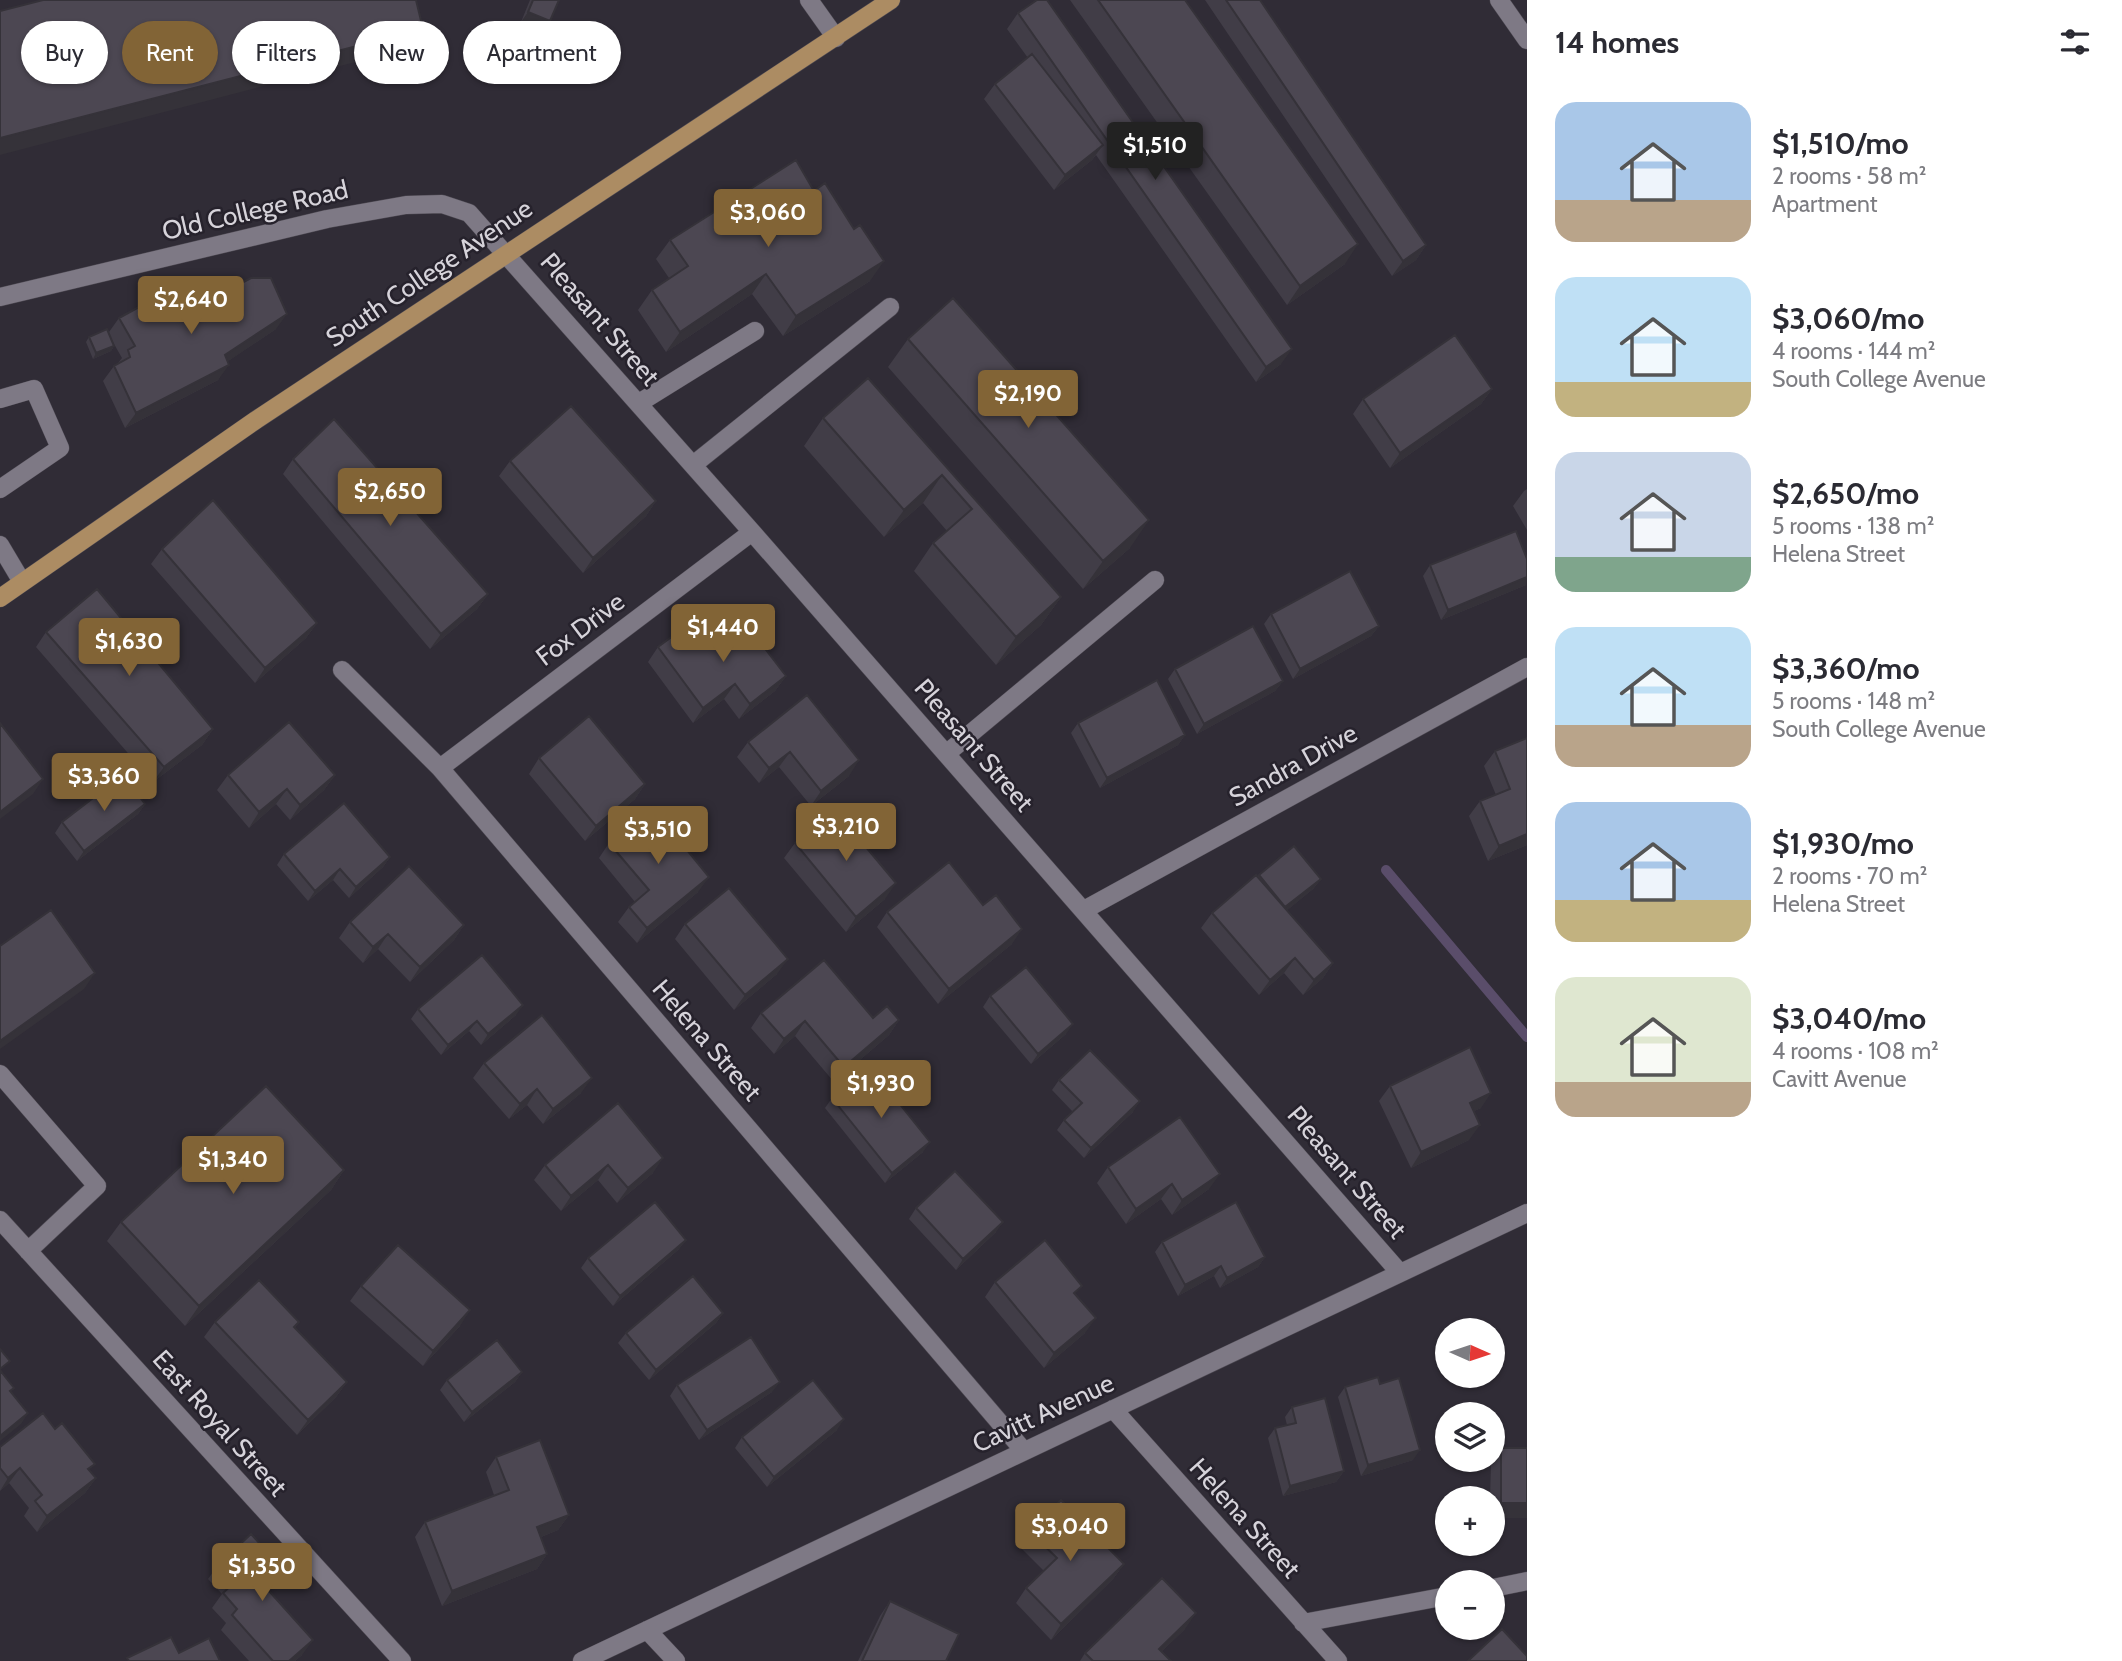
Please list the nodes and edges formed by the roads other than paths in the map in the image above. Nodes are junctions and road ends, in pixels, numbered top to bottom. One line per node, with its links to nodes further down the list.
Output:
1 (809, 0): 4 (street)
2 (891, 0): 4 (main road, South College Avenue)
3 (1499, 0): 5 (street)
4 (836, 38): 6 (main road, South College Avenue)
5 (1527, 40)
6 (506, 253): 7 (street, Old College Road); 11 (street, Pleasant Street); 17 (main road, South College Avenue)
7 (0, 297)
8 (890, 307): 12 (street)
9 (755, 331): 11 (street)
10 (0, 399): 13 (street)
11 (639, 403): 12 (street, Pleasant Street)
12 (693, 465): 14 (street, Pleasant Street)
13 (0, 489)
14 (752, 532): 21 (street, Pleasant Street); 22 (street, Fox Drive)
15 (0, 545): 17 (street)
16 (1155, 580): 21 (street)
17 (22, 582): 18 (main road, South College Avenue)
18 (0, 598)
19 (1527, 667): 23 (street, Sandra Drive)
20 (342, 670): 22 (street, Helena Street)
21 (946, 754): 23 (street, Pleasant Street)
22 (440, 768): 30 (street, Helena Street)
23 (1084, 910): 28 (street, Pleasant Street)
24 (0, 1074): 27 (street)
25 (1527, 1213): 28 (street, Cavitt Avenue)
26 (0, 1220): 27 (street, East Royal Street)
27 (28, 1251): 36 (street, East Royal Street)
28 (1400, 1273): 29 (street, Cavitt Avenue)
29 (1113, 1409): 30 (street, Cavitt Avenue); 34 (street, Helena Street)
30 (1024, 1451): 35 (street, Cavitt Avenue)
31 (1527, 1581): 32 (street)
32 (1505, 1586)
33 (1435, 1598): 34 (street)
34 (1303, 1623): 39 (street, Helena Street)
35 (647, 1630): 37 (street, Cavitt Avenue); 38 (street)
36 (402, 1661)
37 (582, 1661)
38 (676, 1661)
39 (1339, 1661)

